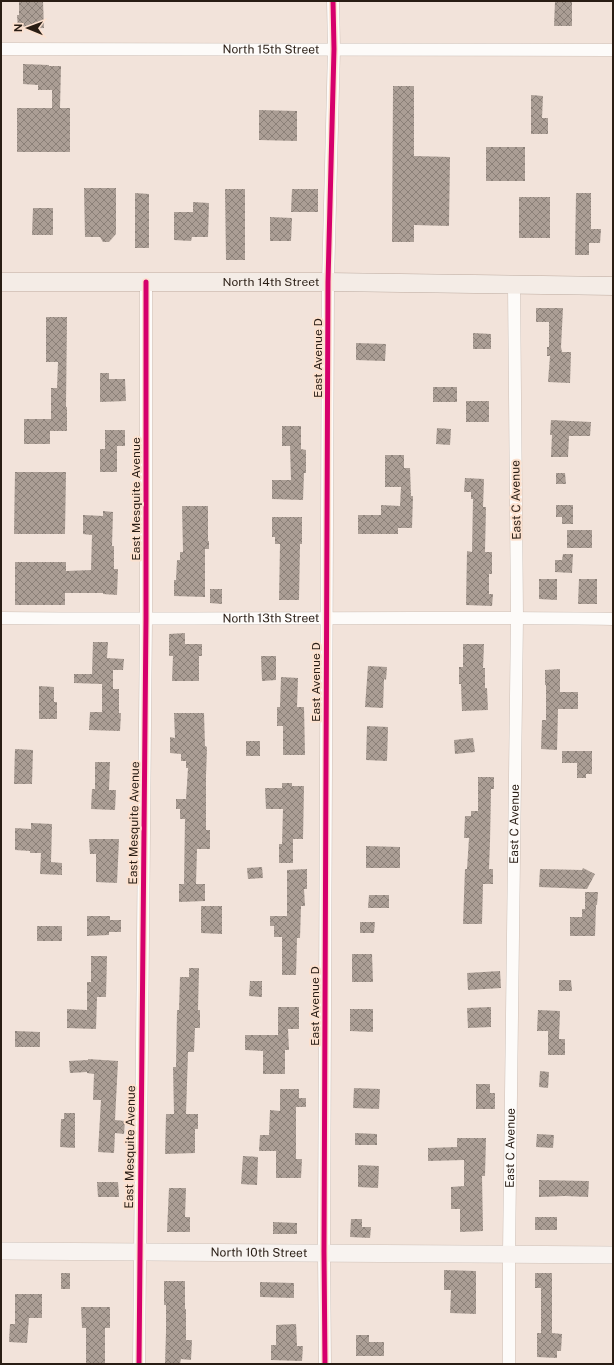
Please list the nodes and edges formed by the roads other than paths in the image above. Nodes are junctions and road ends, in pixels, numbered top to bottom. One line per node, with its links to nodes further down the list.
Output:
1 (333, 1): 3 (street, East Avenue D)
2 (1, 49): 3 (street, North 15th Street)
3 (334, 49): 4 (street, North 15th Street); 7 (street, East Avenue D)
4 (613, 50)
5 (1, 282): 6 (main road, North 14th Street)
6 (146, 282): 7 (main road, North 14th Street); 13 (street, East Mesquite Avenue)
7 (328, 282): 8 (main road, North 14th Street); 11 (street, East Avenue D)
8 (514, 284): 9 (main road, North 14th Street); 12 (street, East C Avenue)
9 (613, 286)
10 (1, 618): 13 (street, North 13th Street)
11 (327, 618): 12 (street, North 13th Street); 13 (street, North 13th Street); 17 (street, East Avenue D)
12 (517, 618): 14 (street, North 13th Street); 18 (street, East C Avenue)
13 (146, 619): 16 (street, East Mesquite Avenue)
14 (613, 619)
15 (1, 1250): 16 (street, North 10th Street)
16 (139, 1252): 17 (street, North 10th Street); 20 (street, East Mesquite Avenue)
17 (324, 1252): 18 (street, North 10th Street); 21 (street, East Avenue D)
18 (509, 1254): 19 (street, North 10th Street); 22 (street, East C Avenue)
19 (613, 1255)
20 (139, 1364)
21 (324, 1364)
22 (509, 1364)

